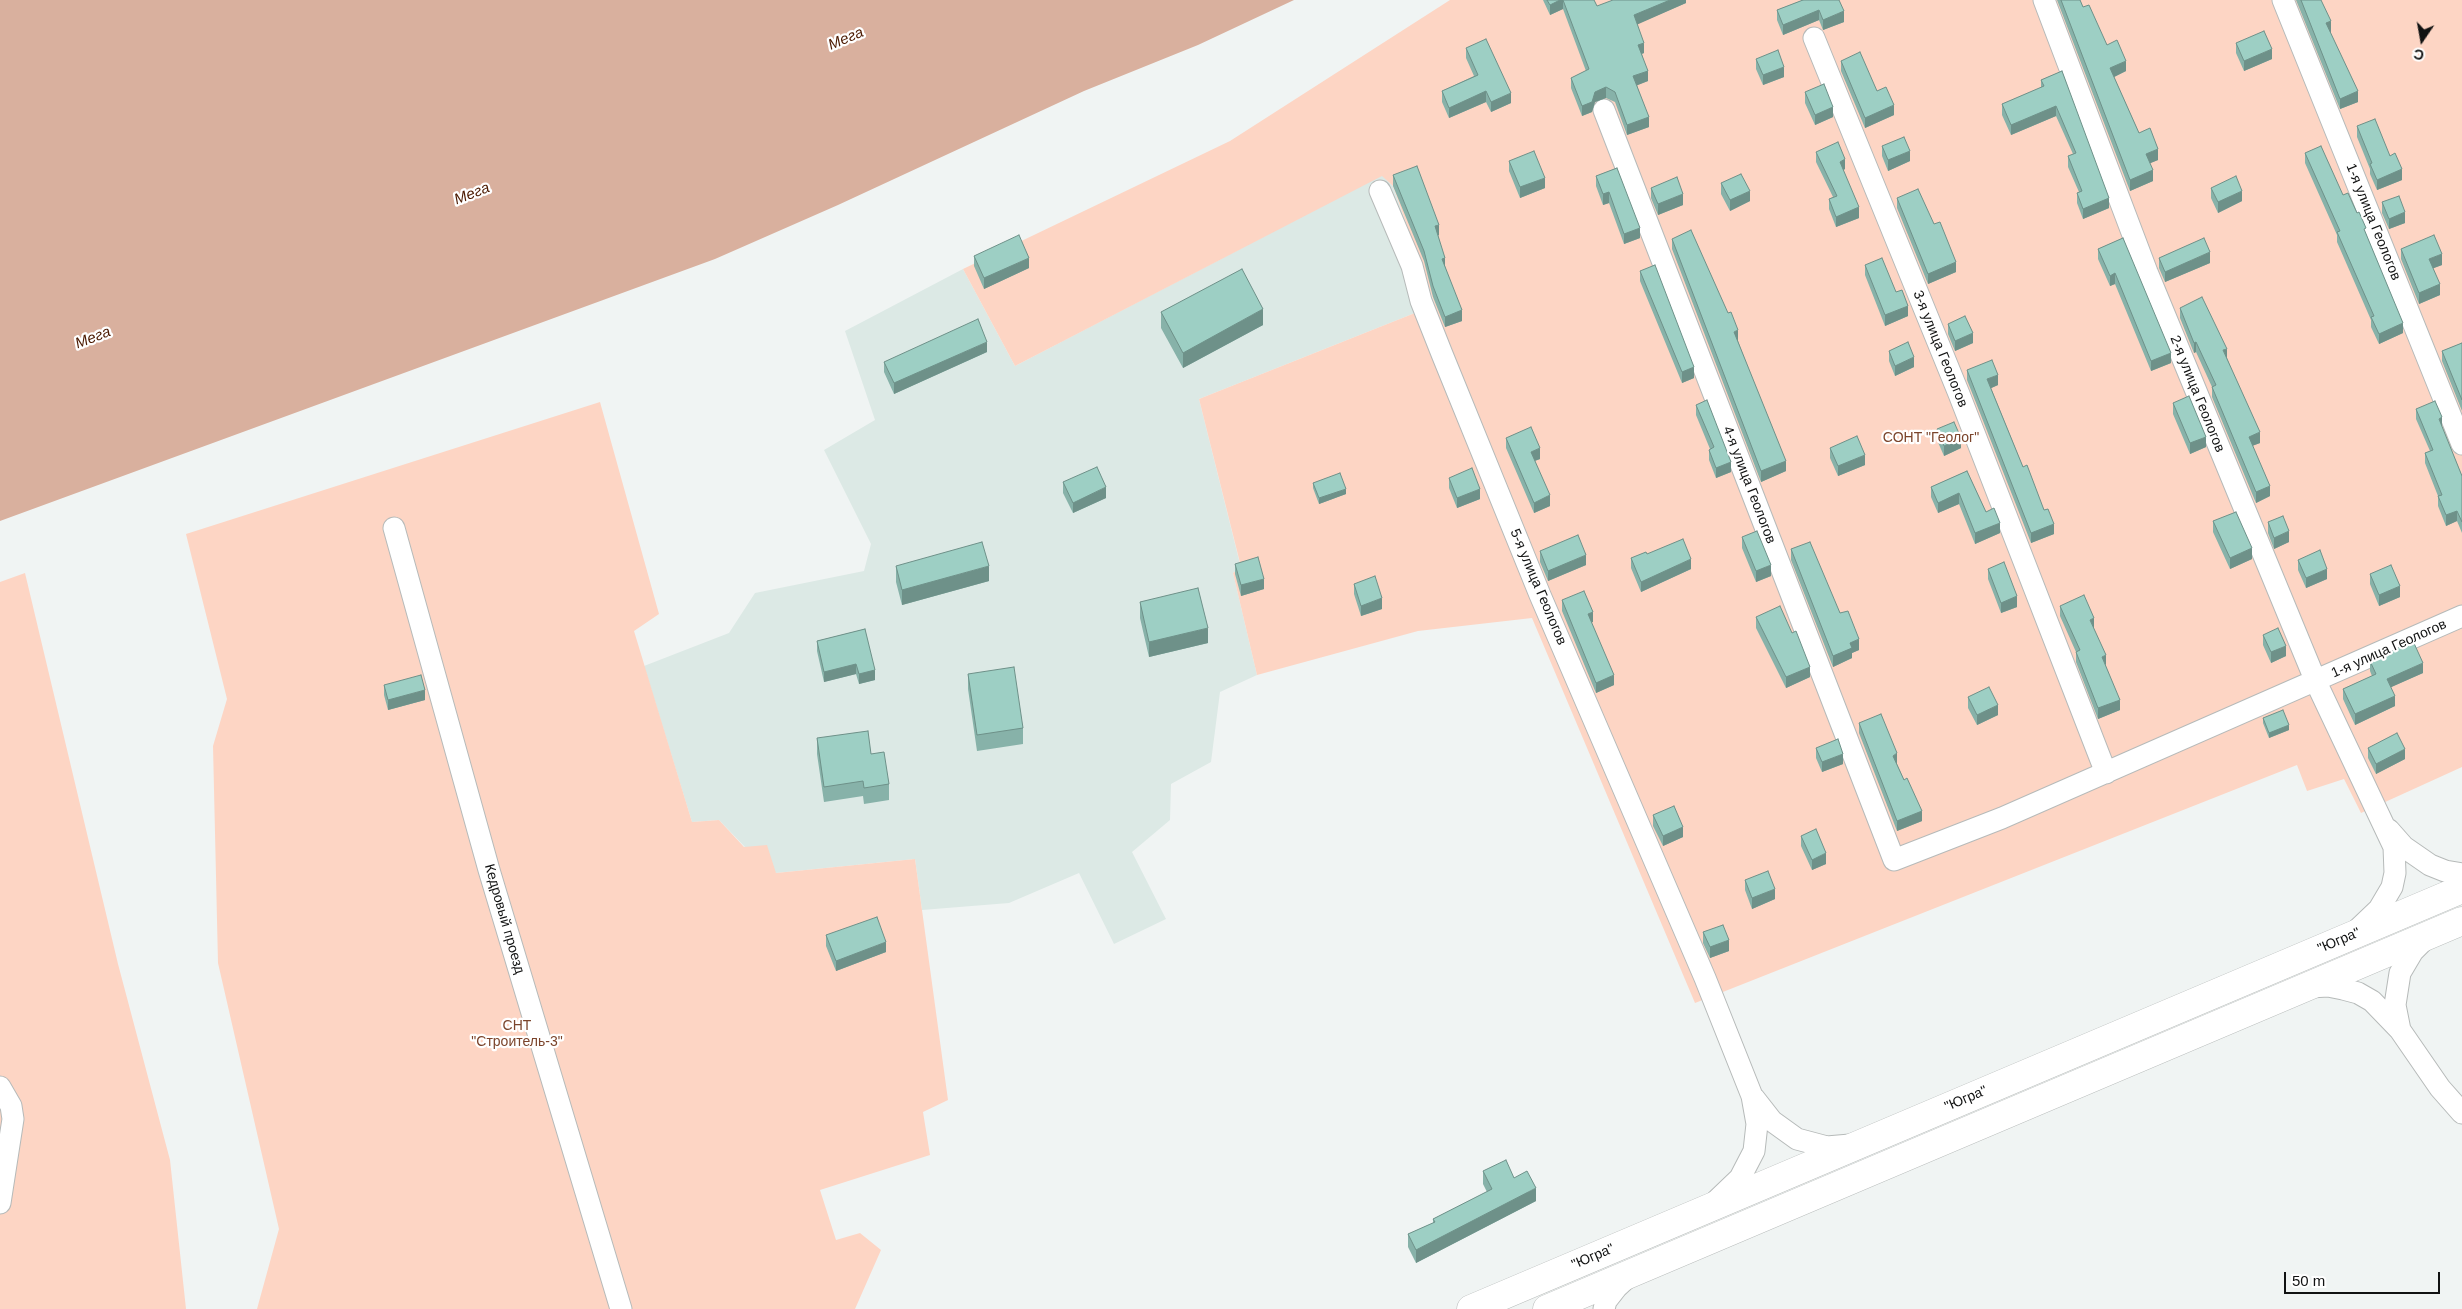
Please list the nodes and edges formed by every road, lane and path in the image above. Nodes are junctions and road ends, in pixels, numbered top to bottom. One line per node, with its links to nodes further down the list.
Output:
1 (2044, 0): 9 (street, 2-я улица Геологов)
2 (2283, 0): 6 (street, 1-я улица Геологов)
3 (1814, 38): 10 (street, 3-я улица Геологов)
4 (1604, 110): 12 (street, 4-я улица Геологов)
5 (1380, 191): 21 (street, 5-я улица Геологов)
6 (2462, 444)
7 (394, 528): 27 (street, Кедровый проезд)
8 (2462, 616): 9 (street, 1-я улица Геологов)
9 (2316, 682): 10 (street, 1-я улица Геологов); 11 (street, 2-я улица Геологов)
10 (2106, 773): 12 (street, 1-я улица Геологов)
11 (2385, 826): 13 (street); 17 (street)
12 (1894, 860)
13 (2462, 874)
14 (2462, 889): 17 (highway, "Югра")
15 (2462, 920): 16 (highway)
16 (2431, 934): 18 (highway); 19 (street)
17 (2352, 936): 23 (highway, "Югра")
18 (2305, 987): 19 (street); 26 (highway)
19 (2400, 1030): 22 (street)
20 (0, 1087): 24 (street)
21 (1752, 1096): 23 (street); 25 (street)
22 (2462, 1114)
23 (1864, 1142): 25 (highway, "Югра")
24 (0, 1203)
25 (1710, 1206): 28 (highway, "Югра")
26 (1633, 1273): 29 (highway); 30 (street)
27 (621, 1309)
28 (1471, 1309)
29 (1547, 1309)
30 (1604, 1309)

